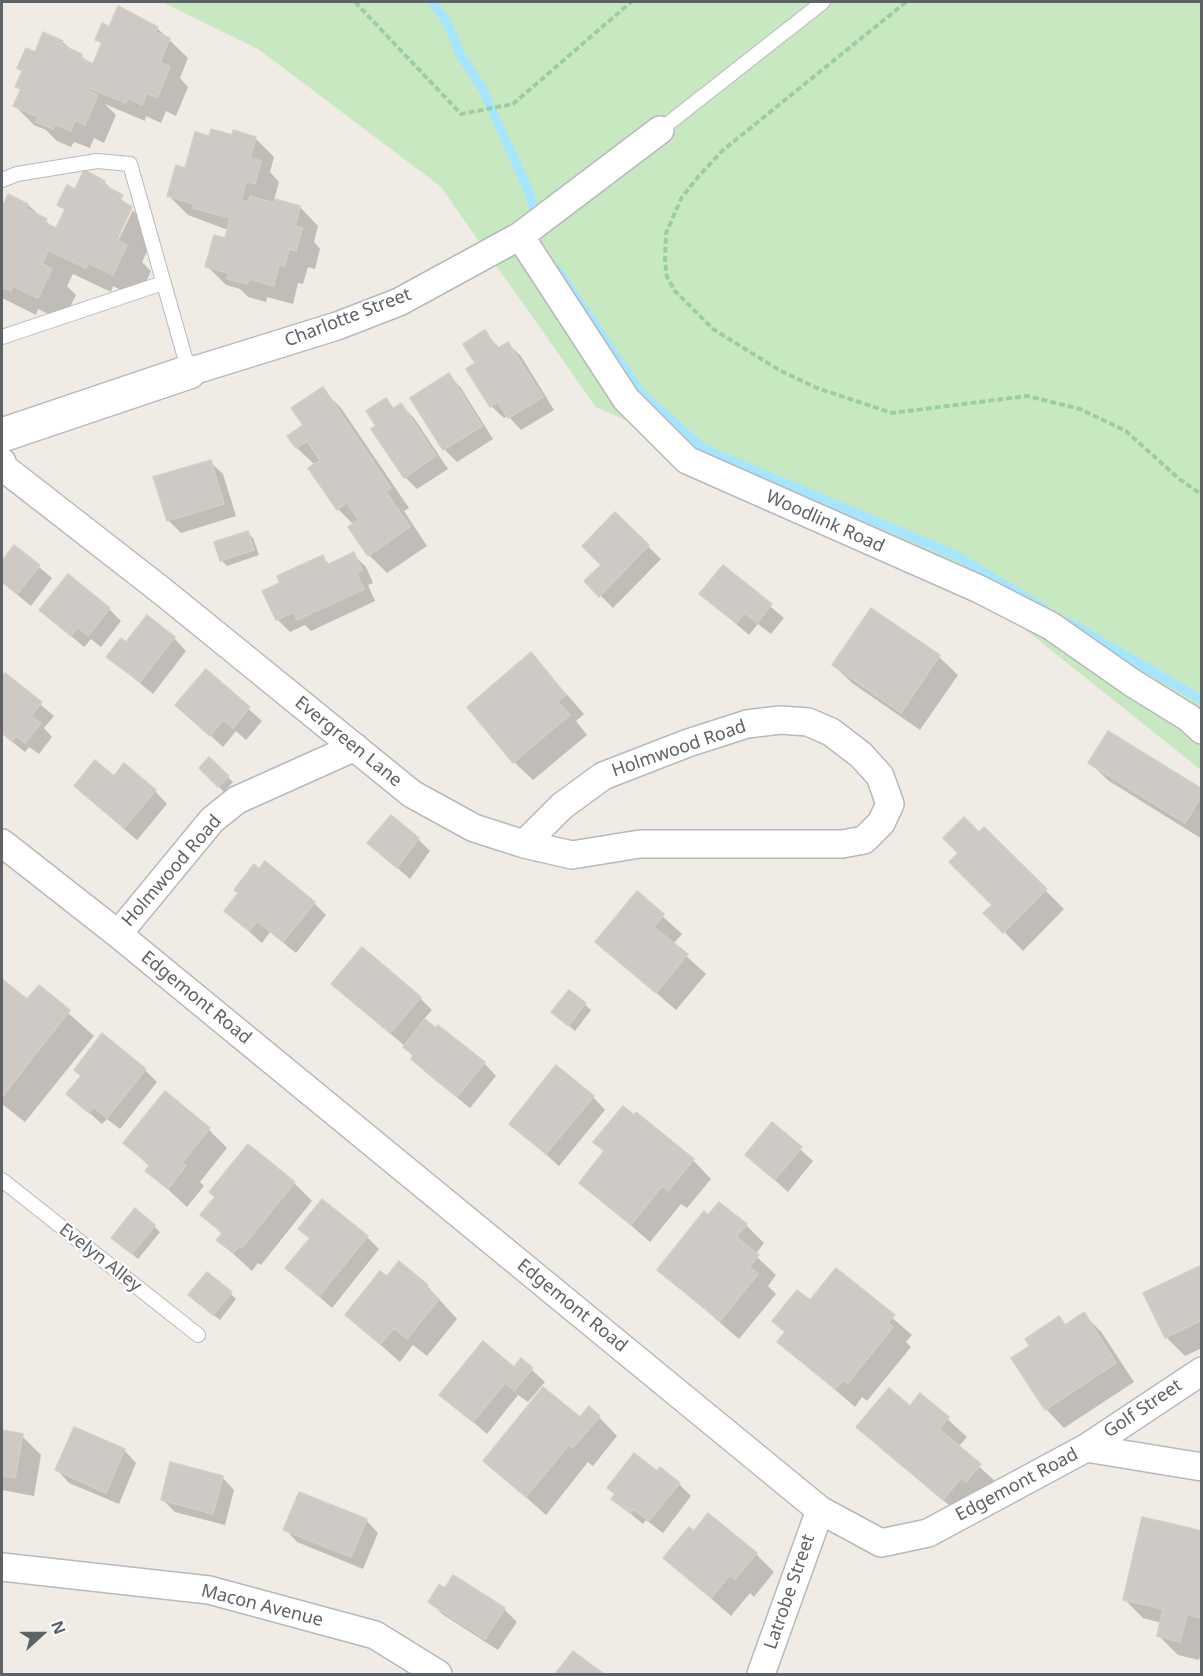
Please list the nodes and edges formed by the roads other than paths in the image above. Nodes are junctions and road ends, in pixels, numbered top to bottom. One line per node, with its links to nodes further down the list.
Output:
1 (823, 2): 2 (lane)
2 (660, 130): 4 (street, Charlotte Street)
3 (2, 180): 5 (lane)
4 (520, 236): 7 (street, Charlotte Street); 10 (street, Woodlink Road)
5 (163, 283): 6 (lane); 7 (lane)
6 (2, 337)
7 (189, 372): 8 (street, Charlotte Street)
8 (2, 435)
9 (2, 462): 11 (street, Evergreen Lane)
10 (1202, 730)
11 (355, 747): 14 (street, Evergreen Lane); 15 (street, Holmwood Road)
12 (2, 843): 15 (street, Edgemont Road)
13 (762, 843): 14 (street, Evergreen Lane); 14 (street, Holmwood Road)
14 (524, 844)
15 (118, 934): 21 (street, Edgemont Road)
16 (2, 1180): 17 (lane, Evelyn Alley)
17 (198, 1335)
18 (1202, 1371): 19 (street, Golf Street)
19 (1086, 1448): 20 (street, Edgemont Road); 21 (street, Edgemont Road)
20 (1202, 1467)
21 (820, 1510): 24 (street, Latrobe Street)
22 (2, 1567): 23 (street, Macon Avenue)
23 (438, 1674)
24 (761, 1674)

